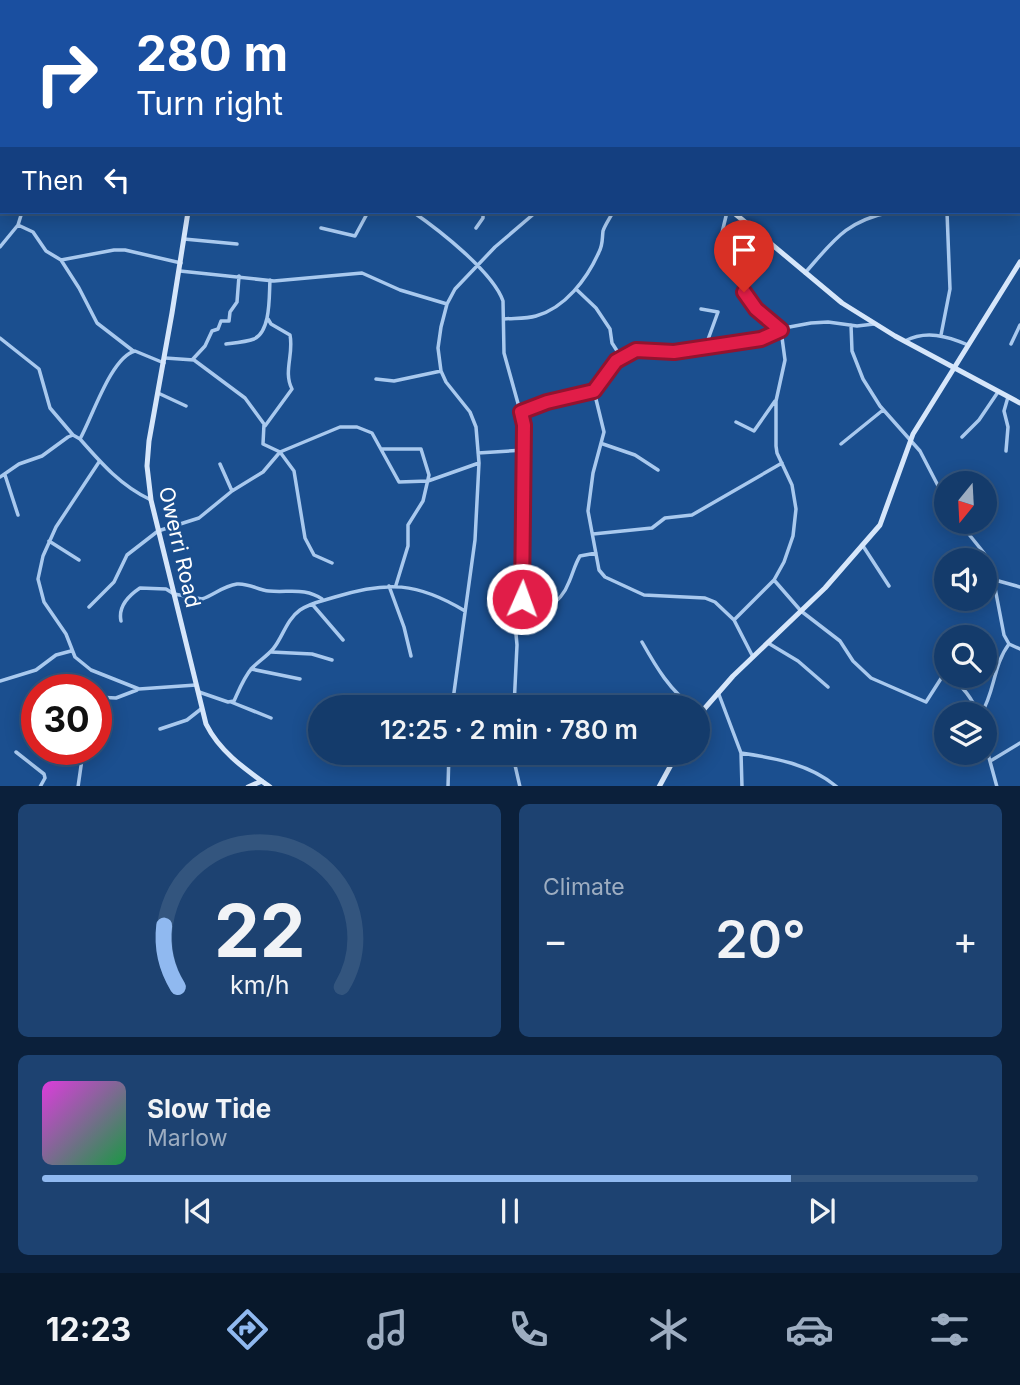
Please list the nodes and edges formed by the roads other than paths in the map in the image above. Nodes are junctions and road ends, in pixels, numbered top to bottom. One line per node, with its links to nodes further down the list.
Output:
1 (21, 214): 12 (street)
2 (188, 214): 15 (main road, Owerri Road)
3 (367, 214): 13 (street)
4 (416, 214): 21 (street)
5 (483, 214): 14 (street)
6 (534, 214): 21 (street)
7 (612, 214): 26 (street)
8 (727, 214): 34 (street)
9 (735, 214): 23 (main road)
10 (868, 214): 23 (street)
11 (947, 214): 35 (street)
12 (18, 225): 17 (street); 18 (street)
13 (321, 228)
14 (476, 228)
15 (184, 239): 16 (street); 20 (main road, Owerri Road)
16 (237, 244)
17 (0, 247)
18 (61, 260): 20 (street); 42 (street)
19 (1020, 262): 41 (main road)
20 (181, 263): 22 (main road, Owerri Road)
21 (478, 266): 27 (street); 30 (street)
22 (180, 271): 24 (street); 44 (main road, Owerri Road)
23 (805, 273): 31 (main road)
24 (239, 276): 25 (street); 45 (street)
25 (270, 280): 27 (street); 29 (street)
26 (576, 289): 30 (street); 43 (street)
27 (447, 304): 47 (street)
28 (701, 309): 40 (street)
29 (268, 319): 38 (street); 59 (street)
30 (503, 319): 57 (street)
31 (875, 324): 32 (street); 37 (main road)
32 (851, 325): 34 (street); 56 (street)
33 (1020, 325): 39 (street)
34 (781, 330): 40 (street); 53 (street)
35 (941, 335): 37 (street); 41 (street)
36 (0, 338): 60 (street)
37 (905, 341): 46 (main road)
38 (226, 344)
39 (1011, 344)
40 (706, 346): 43 (street)
41 (970, 346): 46 (main road)
42 (132, 351): 44 (street); 62 (street)
43 (621, 358): 49 (street)
44 (164, 360): 45 (street); 51 (main road, Owerri Road)
45 (192, 360): 59 (street)
46 (956, 368): 50 (main road); 63 (main road)
47 (441, 371): 48 (street); 70 (street)
48 (376, 379)
49 (594, 391): 57 (street); 64 (street)
50 (998, 392): 52 (main road); 61 (street)
51 (158, 393): 55 (street); 80 (main road, Owerri Road)
52 (1008, 397): 54 (main road); 68 (street)
53 (775, 401): 58 (street); 73 (street)
54 (1020, 403)
55 (186, 406)
56 (883, 410): 63 (street); 65 (street)
57 (521, 412): 67 (street)
58 (736, 422)
59 (264, 429): 69 (street)
60 (73, 435): 62 (street); 76 (street)
61 (962, 436)
62 (80, 439): 71 (street)
63 (911, 440): 77 (street); 86 (main road)
64 (603, 444): 75 (street); 83 (street)
65 (841, 444)
66 (381, 449): 69 (street); 78 (street); 78 (street)
67 (524, 450): 70 (street); 104 (street)
68 (1006, 451)
69 (280, 452): 79 (street); 90 (street)
70 (478, 453): 72 (street)
71 (99, 462): 80 (street); 85 (street)
72 (479, 463): 78 (street); 102 (street)
73 (782, 463): 83 (street); 91 (street)
74 (220, 464): 79 (street)
75 (657, 470)
76 (2, 476): 81 (street)
77 (934, 478)
78 (428, 481): 93 (street)
79 (232, 491): 82 (street)
80 (150, 500): 82 (main road, Owerri Road)
81 (18, 515)
82 (158, 531): 98 (main road, Owerri Road); 101 (street)
83 (593, 534): 88 (street)
84 (969, 534): 87 (street)
85 (49, 541): 89 (street); 112 (street)
86 (863, 546): 95 (street); 103 (main road)
87 (980, 548)
88 (596, 553): 104 (street); 105 (street)
89 (79, 560)
90 (332, 563)
91 (774, 580): 103 (street); 105 (street)
92 (997, 581): 96 (street)
93 (396, 585): 94 (street); 102 (street)
94 (389, 586): 99 (street); 114 (street)
95 (889, 586)
96 (1020, 587)
97 (997, 592): 110 (street)
98 (174, 594): 99 (street); 106 (street); 121 (main road, Owerri Road)
99 (322, 598): 100 (street)
100 (312, 604): 107 (street); 113 (street)
101 (89, 607)
102 (465, 611): 124 (street)
103 (801, 611): 109 (main road); 130 (street)
104 (516, 619): 125 (street)
105 (734, 620): 115 (street)
106 (121, 621)
107 (343, 640)
108 (642, 642): 126 (street)
109 (768, 643): 115 (main road); 120 (street)
110 (1009, 644): 111 (street); 131 (street)
111 (1020, 649)
112 (71, 651): 119 (street); 122 (street)
113 (271, 652): 116 (street); 117 (street)
114 (411, 656)
115 (753, 657): 123 (main road)
116 (332, 660)
117 (251, 669): 118 (street); 129 (street)
118 (300, 679)
119 (0, 681)
120 (828, 687)
121 (196, 688): 122 (street); 129 (street); 132 (main road, Owerri Road)
122 (139, 689): 127 (street)
123 (718, 692): 128 (main road); 137 (street)
124 (454, 695)
125 (514, 695)
126 (680, 695)
127 (112, 698)
128 (710, 701)
129 (231, 702): 133 (street)
130 (974, 702)
131 (987, 702)
132 (201, 709): 134 (street); 144 (main road, Owerri Road)
133 (271, 718)
134 (160, 729)
135 (1020, 743): 138 (street)
136 (16, 752): 145 (street)
137 (741, 753): 152 (street); 153 (street)
138 (997, 757)
139 (81, 765): 146 (street)
140 (449, 765): 149 (street)
141 (515, 765): 150 (street)
142 (671, 765): 151 (main road)
143 (992, 765): 154 (street)
144 (262, 781): 147 (main road); 148 (main road, Owerri Road)
145 (40, 786)
146 (78, 786)
147 (247, 786)
148 (270, 786)
149 (448, 786)
150 (520, 786)
151 (659, 786)
152 (742, 786)
153 (837, 786)
154 (997, 786)

